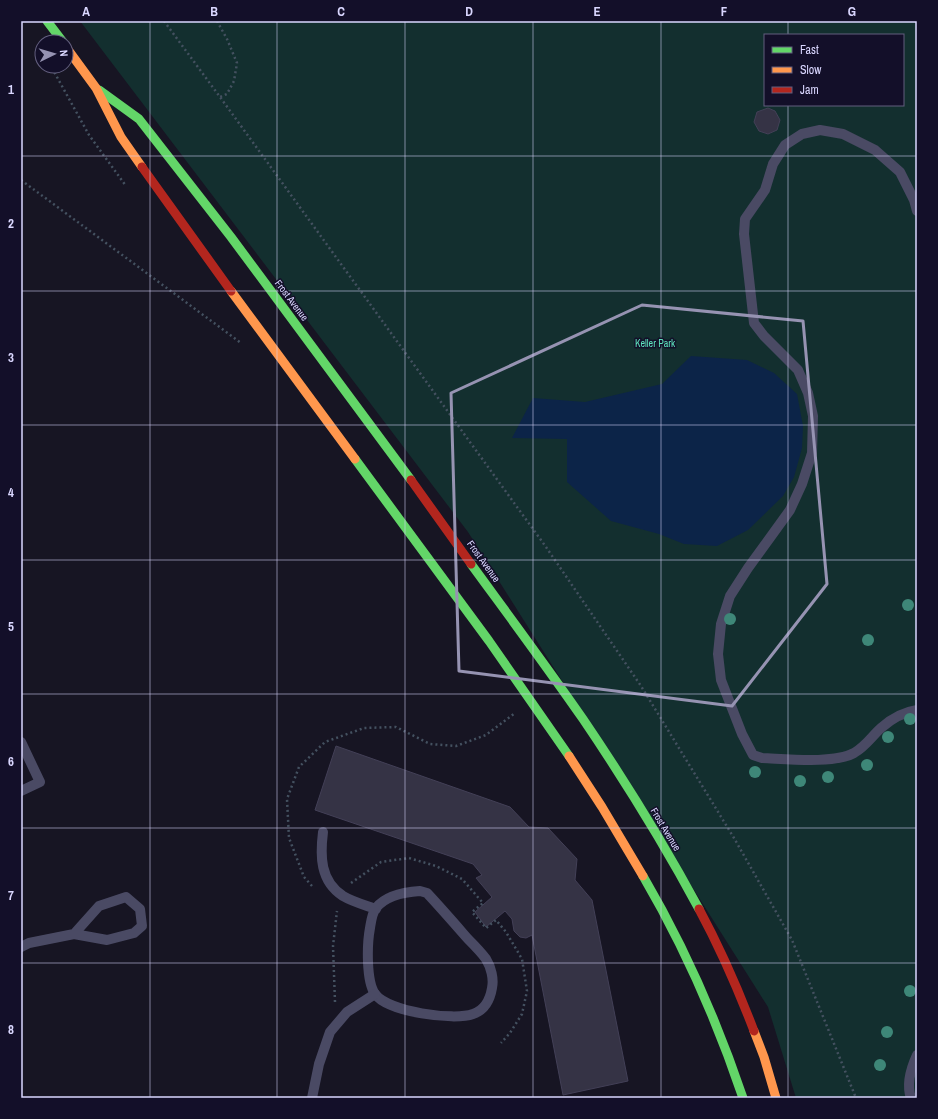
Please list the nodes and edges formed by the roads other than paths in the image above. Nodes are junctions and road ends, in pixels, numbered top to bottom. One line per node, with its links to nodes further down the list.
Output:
1 (47, 21): 2 (street)
2 (57, 34)
3 (74, 58): 4 (street, Frost Avenue)
4 (96, 88): 16 (street, Frost Avenue); 17 (street, Frost Avenue)
5 (917, 211): 6 (lane)
6 (917, 710)
7 (21, 742): 8 (lane)
8 (21, 791)
9 (323, 832): 10 (lane)
10 (376, 909): 13 (lane); 13 (lane)
11 (74, 934): 11 (lane); 12 (lane)
12 (21, 947)
13 (375, 994): 15 (lane)
14 (917, 1055): 18 (lane)
15 (312, 1098)
16 (743, 1098)
17 (776, 1098)
18 (911, 1098)

